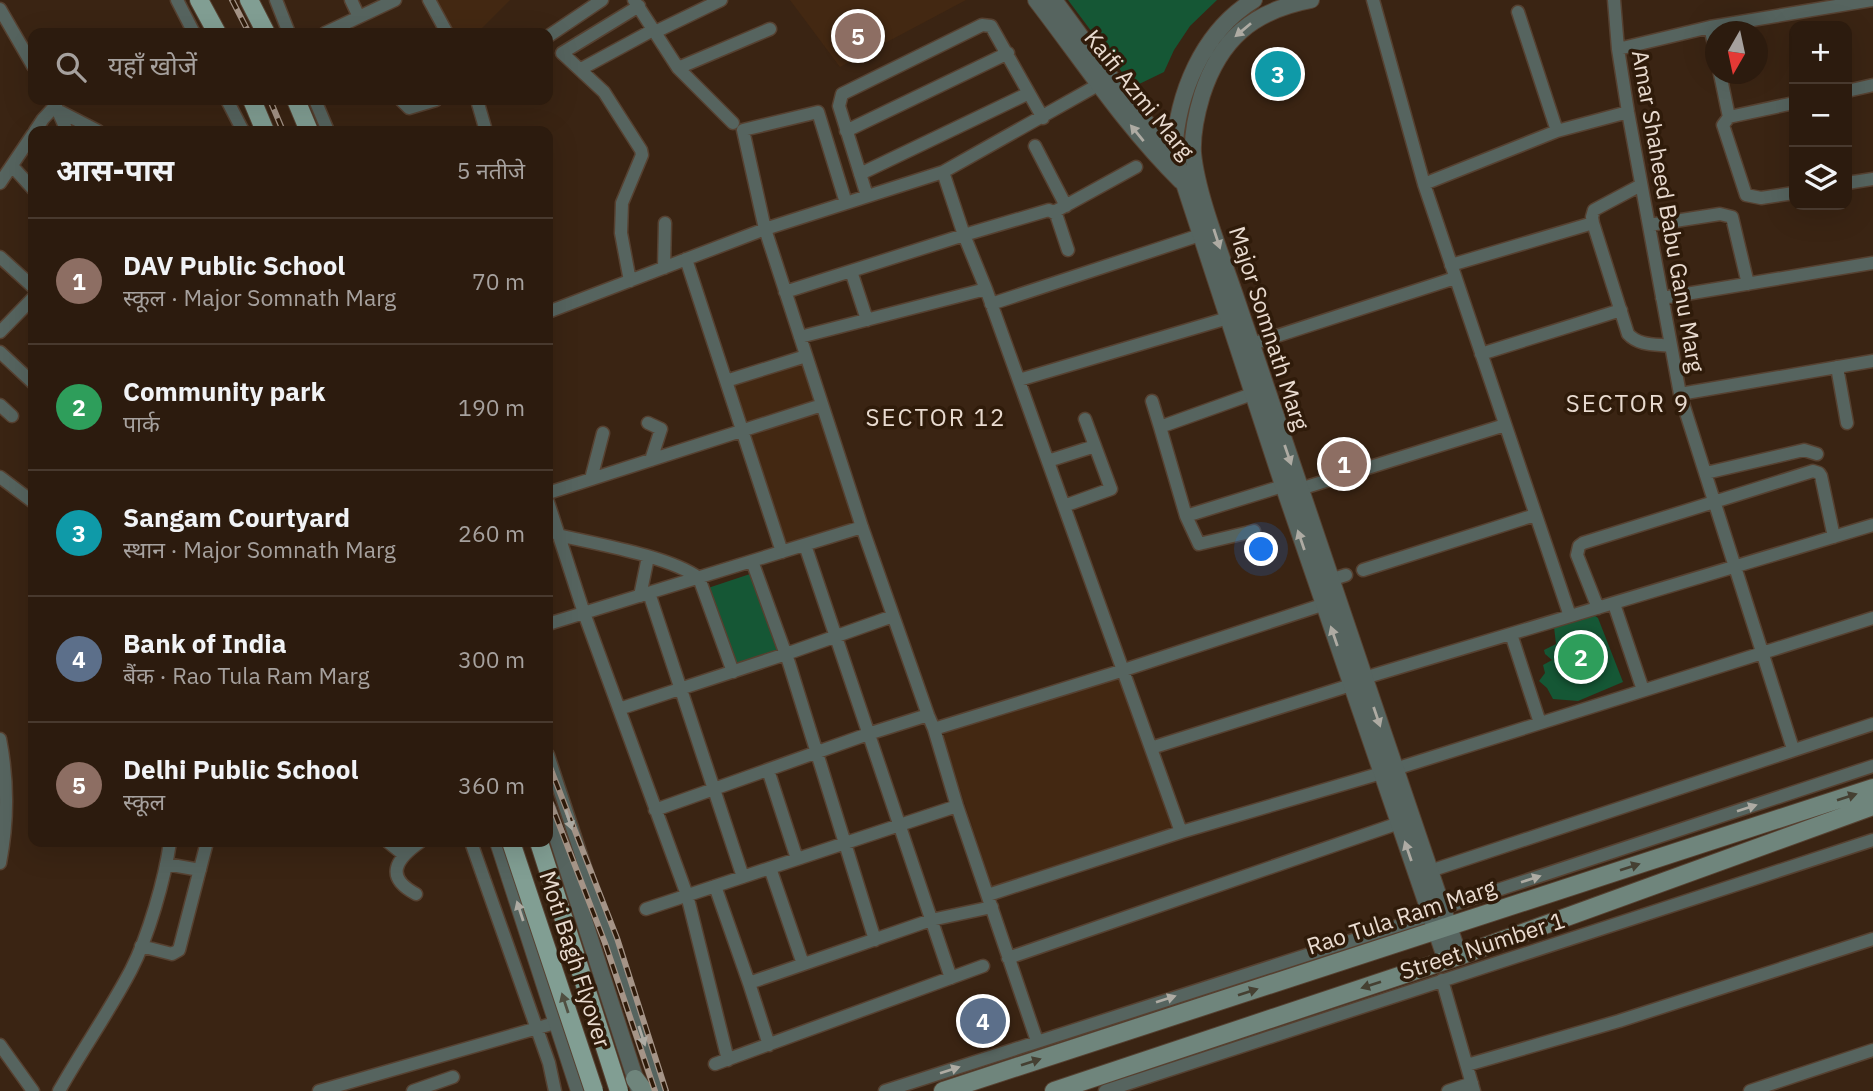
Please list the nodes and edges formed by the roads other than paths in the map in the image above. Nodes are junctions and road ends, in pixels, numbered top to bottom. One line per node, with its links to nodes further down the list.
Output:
1 (177, 0): 22 (street)
2 (199, 0): 23 (main road)
3 (249, 0): 24 (main road)
4 (276, 0): 25 (street)
5 (351, 0): 20 (street)
6 (395, 0): 20 (street)
7 (429, 0): 27 (street)
8 (602, 0): 31 (street)
9 (721, 0): 30 (street)
10 (1036, 0): 37 (street, Kaifi Azmi Marg)
11 (1054, 0): 37 (street)
12 (1254, 0): 66 (street, Major Somnath Marg)
13 (1311, 0): 109 (street, Major Somnath Marg, one-way to 109)
14 (1373, 0): 76 (street)
15 (1614, 0): 32 (street, Amar Shaheed Babu Ganu Marg)
16 (1872, 0): 21 (street)
17 (639, 2): 30 (street); 36 (street)
18 (0, 9): 34 (street)
19 (1518, 12): 63 (street)
20 (359, 17): 26 (street)
21 (1746, 21)
22 (191, 28)
23 (214, 28)
24 (263, 28)
25 (287, 28)
26 (336, 28)
27 (441, 28)
28 (1705, 28): 32 (street)
29 (770, 29): 35 (street)
30 (654, 31): 35 (street); 36 (street)
31 (553, 33)
32 (1618, 49): 49 (street, Amar Shaheed Babu Ganu Marg)
33 (1008, 53): 41 (street); 62 (street); 62 (street)
34 (28, 57)
35 (678, 68): 52 (street)
36 (581, 69): 95 (street)
37 (1106, 80): 51 (street); 66 (street); 74 (street, Kaifi Azmi Marg, one-way to 37)
38 (1722, 84): 50 (street)
39 (1873, 85): 40 (street)
40 (1852, 90)
41 (1030, 93): 51 (street); 70 (street)
42 (1789, 104): 50 (street)
43 (56, 105): 53 (street); 54 (street); 55 (street)
44 (229, 105): 56 (street)
45 (298, 105): 59 (main road)
46 (317, 105): 60 (street)
47 (478, 105): 61 (street)
48 (255, 106): 57 (street); 58 (main road)
49 (1628, 112): 63 (street); 77 (street, Amar Shaheed Babu Ganu Marg)
50 (1729, 117): 78 (street)
51 (1042, 118): 69 (street)
52 (733, 123)
53 (38, 126)
54 (65, 126)
55 (91, 126)
56 (239, 126)
57 (243, 126)
58 (263, 126)
59 (307, 126)
60 (326, 126)
61 (485, 126)
62 (846, 131): 70 (street)
63 (1557, 131): 76 (street)
64 (28, 142): 67 (street)
65 (1035, 146): 81 (street)
66 (1174, 153): 74 (street, Major Somnath Marg)
67 (12, 166): 73 (street); 75 (street)
68 (1136, 167): 81 (street)
69 (943, 172): 79 (street); 87 (street)
70 (860, 174): 79 (street)
71 (1873, 178): 72 (street)
72 (1852, 182)
73 (0, 183)
74 (1183, 183): 86 (street, Major Somnath Marg)
75 (28, 184)
76 (1424, 184): 94 (street)
77 (1641, 185): 83 (street); 84 (street, Amar Shaheed Babu Ganu Marg)
78 (1789, 193)
79 (867, 197): 80 (street)
80 (846, 203): 85 (street); 85 (street)
81 (1060, 209): 87 (street); 88 (street)
82 (665, 223): 92 (street)
83 (1593, 223): 94 (street); 104 (street)
84 (1649, 225): 97 (street); 100 (street, Amar Shaheed Babu Ganu Marg)
85 (765, 229): 90 (street); 99 (street)
86 (1200, 234): 102 (street); 105 (street, Major Somnath Marg)
87 (964, 235): 93 (street); 98 (street)
88 (1068, 250)
89 (0, 257): 96 (street)
90 (686, 259): 92 (street); 118 (street)
91 (1873, 263): 97 (street)
92 (664, 268): 95 (street)
93 (851, 271): 99 (street); 106 (street)
94 (1453, 271): 109 (street); 112 (street)
95 (630, 281): 103 (street)
96 (28, 282)
97 (1748, 284): 100 (street)
98 (986, 289): 102 (street); 106 (street)
99 (785, 292): 108 (street)
100 (1662, 298): 110 (street, Amar Shaheed Babu Ganu Marg)
101 (28, 304): 107 (street)
102 (991, 304): 117 (street)
103 (553, 310)
104 (1621, 310): 110 (street); 112 (street)
105 (1228, 318): 109 (street, Major Somnath Marg); 117 (street)
106 (867, 320): 108 (street)
107 (0, 332)
108 (800, 337): 113 (street)
109 (1245, 346): 119 (street, Major Somnath Marg); 140 (street, Major Somnath Marg, one-way to 140)
110 (1671, 346): 120 (street, Amar Shaheed Babu Ganu Marg)
111 (0, 352): 116 (street)
112 (1481, 354): 128 (street)
113 (806, 356): 118 (street); 123 (street)
114 (1873, 360): 115 (street)
115 (1837, 367): 120 (street); 127 (street)
116 (28, 378)
117 (1019, 380): 135 (street)
118 (726, 381): 130 (street)
119 (1252, 394): 129 (street); 139 (street, Major Somnath Marg)
120 (1680, 394): 136 (street, Amar Shaheed Babu Ganu Marg)
121 (1153, 401): 129 (street)
122 (0, 405): 124 (street)
123 (822, 405): 130 (street); 149 (street)
124 (12, 416)
125 (1085, 419): 132 (street)
126 (648, 423): 134 (street)
127 (1847, 423)
128 (1505, 425): 140 (street); 145 (street)
129 (1160, 427): 146 (street)
130 (742, 431): 134 (street); 154 (street)
131 (603, 433): 138 (street)
132 (1095, 446): 135 (street); 144 (street)
133 (1817, 454): 136 (street)
134 (651, 460): 138 (street)
135 (1048, 461): 144 (street)
136 (1706, 473): 143 (street, Amar Shaheed Babu Ganu Marg)
137 (0, 477): 142 (street)
138 (591, 479): 141 (street)
139 (1283, 485): 146 (street); 161 (street, Major Somnath Marg, one-way to 139)
140 (1300, 489): 161 (street, Major Somnath Marg)
141 (553, 491)
142 (28, 498)
143 (1715, 502): 152 (street); 157 (street, Amar Shaheed Babu Ganu Marg); 163 (street)
144 (1064, 506): 173 (street)
145 (1535, 515): 158 (street); 166 (street)
146 (1186, 516): 150 (street)
147 (553, 518): 151 (street)
148 (1873, 525): 152 (street)
149 (862, 527): 153 (street); 165 (street)
150 (1254, 531)
151 (558, 535): 155 (street); 164 (street)
152 (1834, 537): 157 (street)
153 (805, 545): 154 (street); 170 (street)
154 (782, 552): 156 (street)
155 (648, 557): 159 (street); 160 (street)
156 (752, 561): 159 (street); 172 (street)
157 (1735, 567): 162 (street); 171 (street, Amar Shaheed Babu Ganu Marg)
158 (1363, 570)
159 (699, 578): 160 (street); 174 (street)
160 (645, 594): 164 (street); 176 (street)
161 (1330, 603): 173 (street); 175 (street, Major Somnath Marg)
162 (1614, 604): 163 (street); 177 (street)
163 (1598, 608): 166 (street)
164 (584, 613): 168 (street); 178 (street)
165 (893, 616): 170 (street); 179 (street)
166 (1570, 616): 169 (street)
167 (1873, 618): 171 (street)
168 (553, 622)
169 (1511, 634): 175 (street); 180 (street)
170 (835, 636): 172 (street); 183 (street)
171 (1762, 652): 177 (street); 186 (street, Amar Shaheed Babu Ganu Marg)
172 (786, 654): 174 (street); 187 (street)
173 (1124, 670): 182 (street); 185 (street)
174 (733, 672): 176 (street)
175 (1357, 682): 185 (street); 190 (street, Major Somnath Marg)
176 (681, 689): 178 (street); 193 (street)
177 (1643, 690): 180 (street)
178 (619, 709): 196 (street)
179 (928, 715): 182 (street); 183 (street)
180 (1540, 723): 190 (street)
181 (1873, 724): 186 (street)
182 (934, 729): 194 (street)
183 (868, 734): 187 (street); 199 (street)
184 (0, 739): 213 (street)
185 (1151, 748): 200 (street)
186 (1793, 749): 217 (street)
187 (817, 753): 189 (street); 202 (street)
188 (1873, 766): 225 (street, one-way to 188)
189 (768, 770): 193 (street); 212 (street)
190 (1388, 770): 198 (street, Major Somnath Marg); 200 (street); 217 (street, Major Somnath Marg)
191 (553, 773): 226 (street, one-way to 226)
192 (1873, 788): 225 (main road, Rao Tula Ram Marg, one-way to 192)
193 (714, 789): 196 (street); 218 (street)
194 (957, 806): 199 (street); 222 (street)
195 (1873, 806): 231 (main road)
196 (655, 810): 221 (street)
197 (553, 821): 226 (street)
198 (1399, 823): 225 (street, Major Somnath Marg, one-way to 198); 230 (street)
199 (899, 825): 202 (street); 224 (street)
200 (1181, 832): 222 (street)
201 (1873, 840): 235 (street, Street Number 1)
202 (845, 843): 212 (street); 228 (street)
203 (169, 847): 214 (street)
204 (206, 847): 216 (street)
205 (394, 847): 211 (street)
206 (412, 847): 211 (street)
207 (473, 847): 238 (street)
208 (500, 847): 237 (street, one-way to 208)
209 (512, 847): 248 (main road, Moti Bagh Flyover, one-way to 209, bridge)
210 (541, 847): 254 (main road, Moti Bagh Flyover, bridge)
211 (402, 854): 220 (street)
212 (797, 859): 215 (street)
213 (0, 863)
214 (166, 864): 216 (street); 229 (street)
215 (770, 868): 218 (street); 232 (street)
216 (200, 870): 229 (street)
217 (1430, 871): 225 (street, Major Somnath Marg)
218 (743, 877): 219 (street)
219 (715, 886): 221 (street); 236 (street)
220 (416, 894)
221 (687, 895): 223 (street); 241 (street)
222 (990, 901): 224 (street); 230 (street)
223 (646, 909)
224 (931, 920): 228 (street); 234 (street)
225 (1440, 920): 231 (street, Major Somnath Marg); 239 (street, one-way to 225); 257 (main road, Rao Tula Ram Marg, one-way to 225)
226 (595, 926): 246 (street); 255 (street, one-way to 255)
227 (1873, 939): 243 (street)
228 (875, 940): 232 (street)
229 (141, 946): 250 (street)
230 (1008, 958): 239 (street)
231 (1452, 958): 245 (main road, one-way to 245)
232 (803, 964): 236 (street)
233 (983, 966): 234 (street)
234 (951, 978): 241 (street)
235 (1442, 980): 243 (street); 245 (street, Street Number 1)
236 (749, 983): 241 (street)
237 (555, 1023): 238 (street); 248 (street)
238 (537, 1029): 251 (street); 253 (street)
239 (1037, 1041): 256 (street, one-way to 239)
240 (0, 1045): 249 (street)
241 (769, 1045)
242 (1873, 1050): 261 (street)
243 (1467, 1065): 247 (street)
244 (453, 1077): 252 (street)
245 (1128, 1080): 258 (main road); 259 (street, Street Number 1)
246 (638, 1083): 248 (street)
247 (1473, 1087): 260 (street)
248 (583, 1089)
249 (33, 1091)
250 (60, 1091)
251 (319, 1091)
252 (413, 1091)
253 (555, 1091)
254 (619, 1091)
255 (659, 1091)
256 (885, 1091)
257 (943, 1091)
258 (1054, 1091)
259 (1105, 1091)
260 (1448, 1091)
261 (1750, 1091)

